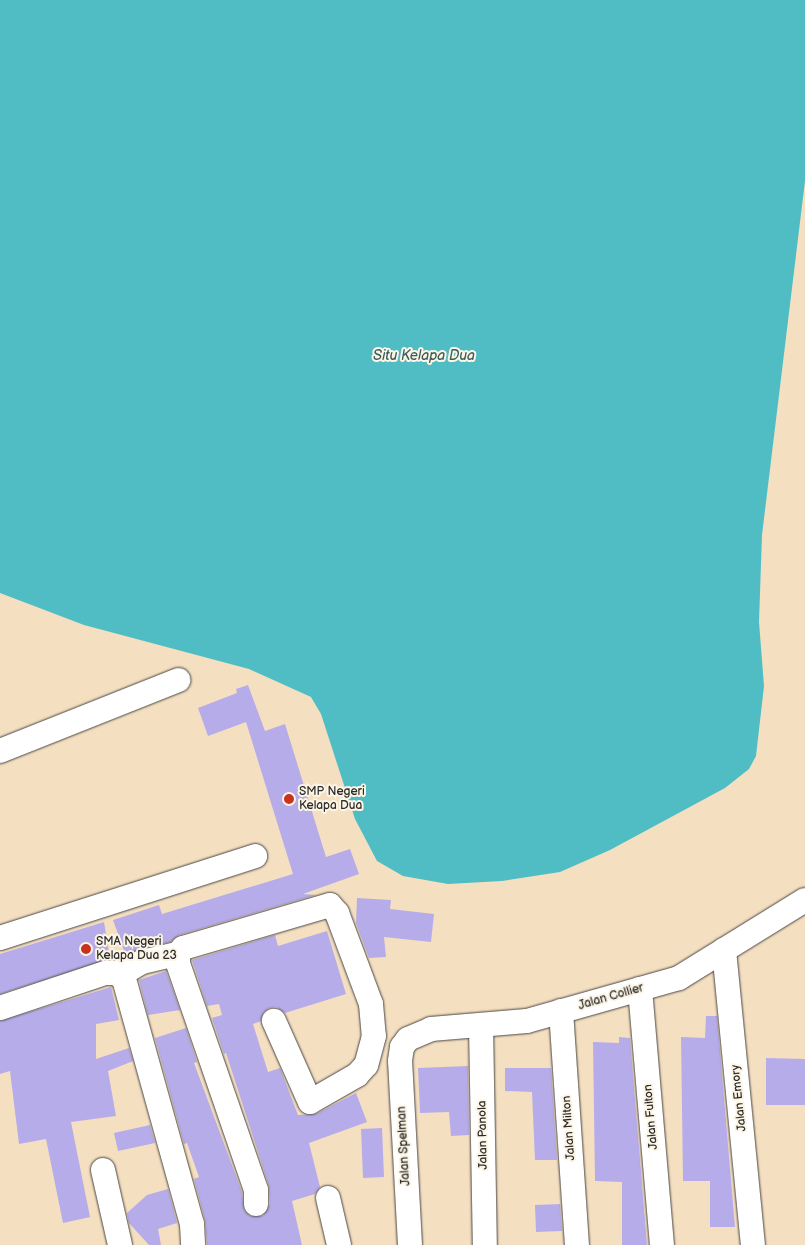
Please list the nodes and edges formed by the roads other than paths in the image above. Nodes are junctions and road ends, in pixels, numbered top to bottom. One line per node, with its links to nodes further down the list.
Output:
1 (178, 680): 2 (street)
2 (0, 751)
3 (255, 856): 5 (street)
4 (805, 903): 6 (street, Jalan Collier)
5 (0, 938)
6 (724, 950): 9 (street, Jalan Collier); 25 (street, Jalan Emory)
7 (178, 954): 8 (street); 12 (street); 17 (street)
8 (120, 975): 10 (street); 19 (street)
9 (640, 989): 11 (street, Jalan Collier); 24 (street, Jalan Fulton)
10 (0, 1008)
11 (561, 1011): 13 (street, Jalan Collier); 23 (street, Jalan Milton)
12 (274, 1021)
13 (480, 1025): 14 (street, Jalan Collier); 22 (street, Jalan Panola)
14 (402, 1047): 21 (street, Jalan Spelman)
15 (103, 1170): 18 (street)
16 (328, 1198): 20 (street)
17 (256, 1204)
18 (120, 1245)
19 (193, 1245)
20 (340, 1245)
21 (410, 1245)
22 (485, 1245)
23 (577, 1245)
24 (662, 1245)
25 (753, 1245)

